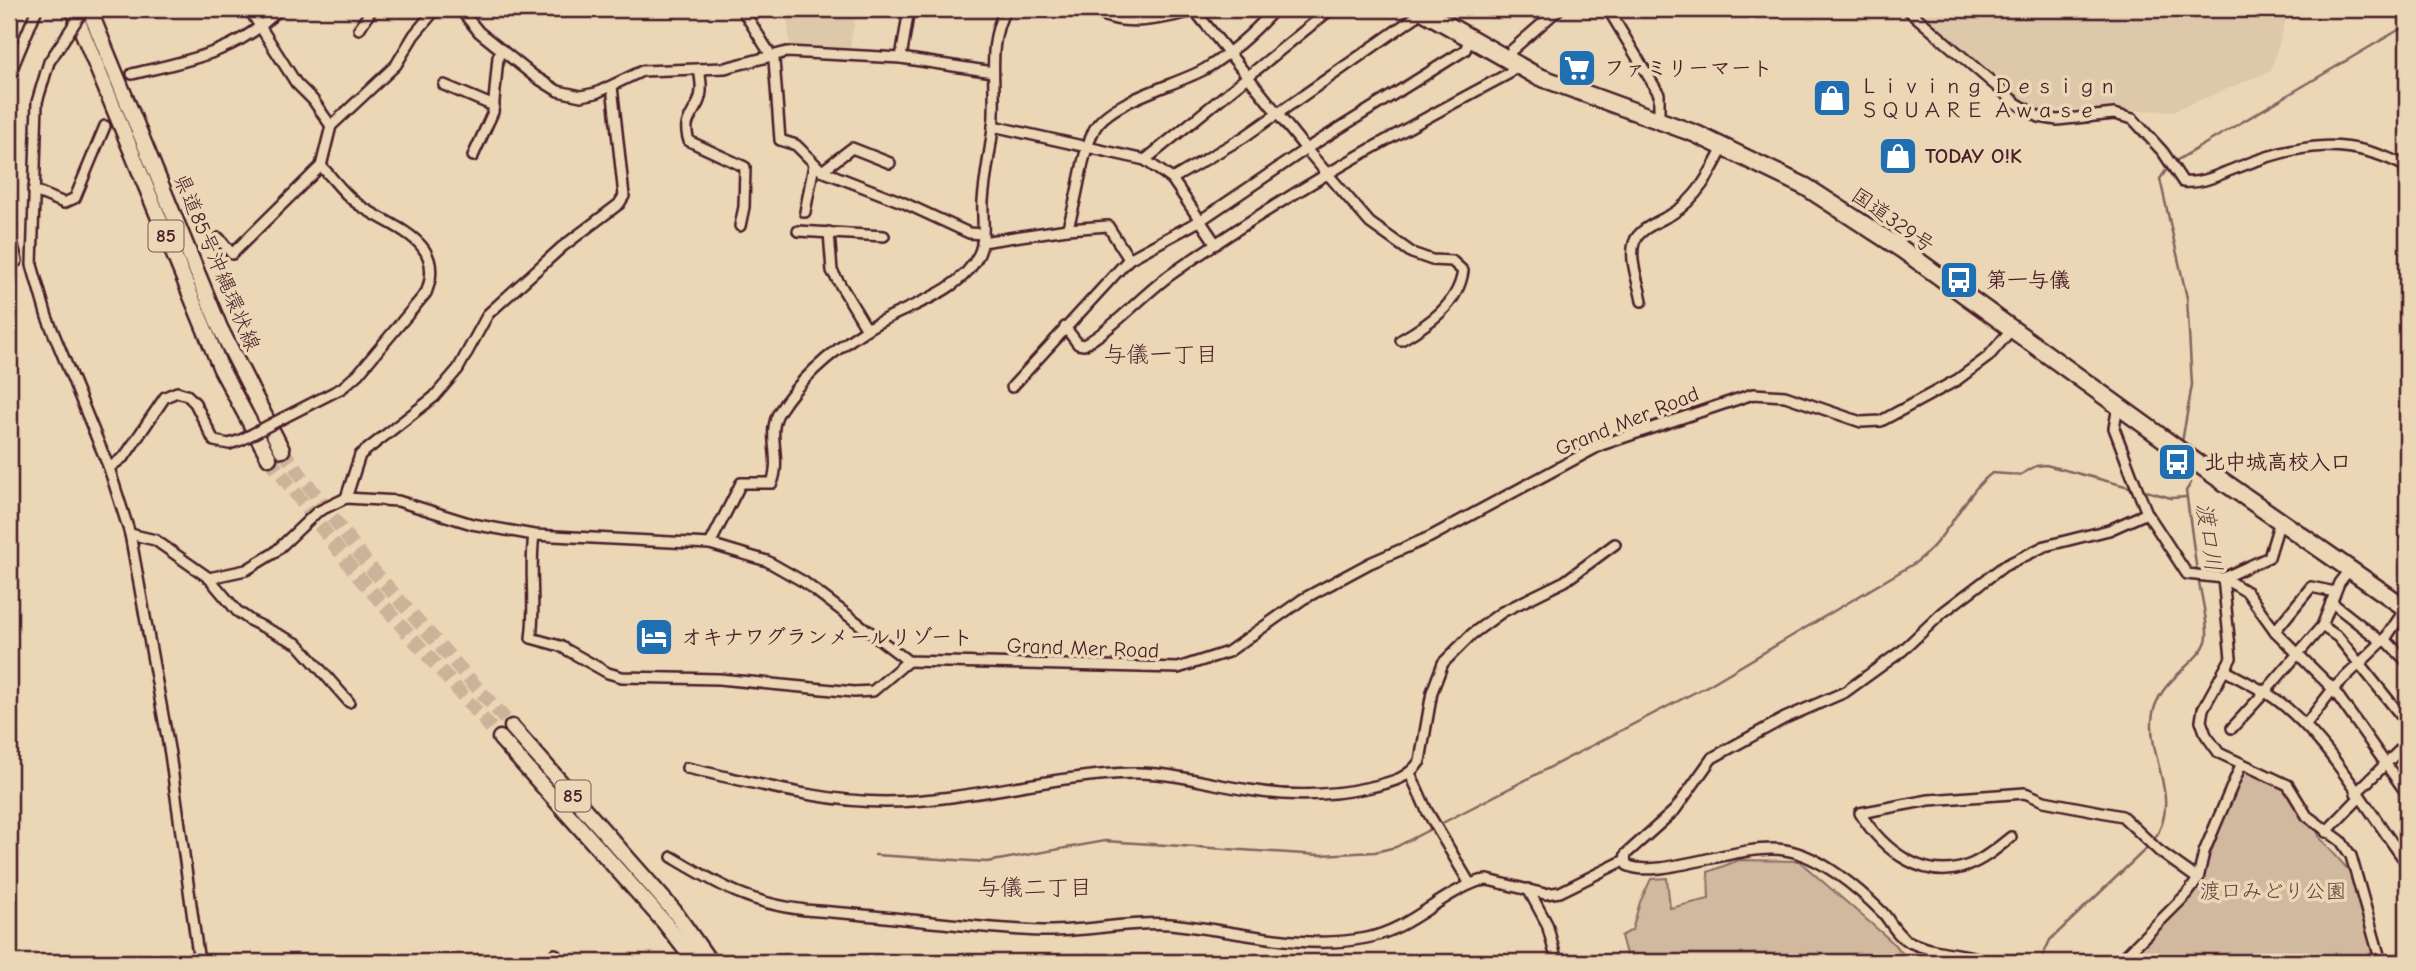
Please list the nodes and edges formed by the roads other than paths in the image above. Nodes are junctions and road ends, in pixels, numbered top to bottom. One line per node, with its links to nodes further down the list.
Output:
1 (37, 9): 30 (street)
2 (73, 9): 74 (main road, 県道85号沖縄環状線 / 85)
3 (86, 9): 51 (street, bridge); 73 (main road, 県道85号沖縄環状線 / 85)
4 (249, 9): 19 (street)
5 (279, 9): 19 (street)
6 (372, 9): 20 (street)
7 (436, 9): 38 (street)
8 (460, 9): 22 (street)
9 (742, 9): 24 (street)
10 (909, 9): 25 (street)
11 (1006, 9): 28 (street)
12 (1093, 9): 23 (street)
13 (1275, 9): 23 (street)
14 (1331, 9): 31 (street)
15 (1419, 9): 21 (highway, 国道329号); 35 (street)
16 (1559, 9): 26 (street)
17 (1608, 9): 36 (street)
18 (1907, 9): 47 (street)
19 (263, 26): 29 (street); 38 (street)
20 (359, 29)
21 (1470, 39): 26 (highway, 国道329号); 42 (street)
22 (502, 50): 33 (street); 34 (street)
23 (1226, 52): 31 (street); 41 (street)
24 (771, 56): 25 (street); 27 (street); 48 (street)
25 (901, 58): 28 (street)
26 (1511, 62): 36 (highway, 国道329号); 49 (street)
27 (699, 68): 33 (street); 54 (street)
28 (993, 72): 39 (street)
29 (132, 74)
30 (9, 76)
31 (1248, 77): 35 (street); 44 (street)
32 (444, 85): 34 (street)
33 (612, 86): 76 (street)
34 (494, 106): 43 (street)
35 (1275, 112): 42 (street); 50 (street)
36 (1659, 121): 40 (highway, 国道329号)
37 (105, 126): 51 (street)
38 (331, 126): 46 (street)
39 (993, 126): 41 (street); 61 (street)
40 (1724, 146): 66 (street); 69 (highway, 国道329号)
41 (1088, 147): 44 (street); 55 (street)
42 (1306, 149): 49 (street); 53 (street)
43 (473, 156)
44 (1145, 160): 50 (street)
45 (890, 163): 48 (street)
46 (321, 166): 60 (street); 75 (street, bridge)
47 (2407, 167)
48 (818, 168): 52 (street); 61 (street)
49 (1327, 175): 62 (street); 70 (street)
50 (1172, 179): 53 (street)
51 (33, 190): 65 (street)
52 (805, 212)
53 (1201, 220): 62 (street); 63 (street)
54 (740, 226)
55 (1068, 229): 61 (street); 63 (street)
56 (9, 230): 64 (street)
57 (798, 231): 58 (street)
58 (830, 232): 59 (street); 68 (street)
59 (884, 236)
60 (219, 238)
61 (982, 238): 68 (street)
62 (1216, 244): 67 (street)
63 (1129, 259): 67 (street)
64 (13, 260): 65 (street)
65 (32, 265): 75 (street)
66 (1642, 301)
67 (1065, 327): 71 (street)
68 (867, 328): 81 (street)
69 (2011, 330): 72 (highway, 国道329号); 93 (street, Grand Mer Road)
70 (1401, 340)
71 (1012, 387)
72 (2118, 406): 77 (street); 78 (highway, 国道329号)
73 (282, 450)
74 (269, 458)
75 (108, 468): 79 (street)
76 (346, 498): 80 (street); 84 (street)
77 (2147, 513): 85 (street); 116 (street)
78 (2280, 521): 83 (highway, 国道329号); 85 (street)
79 (130, 534): 84 (street); 121 (street)
80 (534, 535): 81 (street); 93 (street)
81 (710, 544): 93 (street)
82 (1615, 544): 109 (street)
83 (2349, 570): 86 (street); 88 (highway, 国道329号)
84 (209, 578): 99 (street)
85 (2223, 578): 90 (street); 96 (street)
86 (2335, 592): 87 (street); 90 (street)
87 (2331, 602): 89 (street); 91 (street)
88 (2407, 608): 91 (street)
89 (2322, 626): 92 (street); 95 (street)
90 (2275, 631): 92 (street)
91 (2383, 640): 94 (street); 95 (street)
92 (2298, 652): 97 (street); 98 (street)
93 (908, 661)
94 (2407, 662)
95 (2361, 664): 97 (street); 100 (street)
96 (2226, 670): 98 (street); 107 (street)
97 (2333, 689): 101 (street); 106 (street)
98 (2265, 692): 101 (street); 103 (street)
99 (349, 702)
100 (2407, 723)
101 (2306, 724): 111 (street)
102 (512, 727): 117 (main road, 85)
103 (2232, 728)
104 (500, 738): 117 (main road, 85)
105 (2407, 743): 106 (street)
106 (2384, 763): 110 (street); 111 (street)
107 (2241, 765): 112 (street); 118 (street)
108 (687, 768): 109 (street)
109 (1410, 773): 119 (street)
110 (2407, 794)
111 (2357, 796): 112 (street); 114 (street)
112 (2326, 832): 127 (street)
113 (2011, 837): 118 (street)
114 (2407, 854)
115 (672, 857): 119 (street)
116 (1625, 860): 120 (street); 125 (street)
117 (628, 870): 122 (main road, 85); 123 (main road, 85)
118 (2198, 879): 126 (street)
119 (1470, 884): 120 (street)
120 (1528, 889): 124 (street)
121 (199, 962)
122 (695, 962)
123 (710, 962)
124 (1553, 962)
125 (1991, 962)
126 (2119, 962)
127 (2381, 962)

